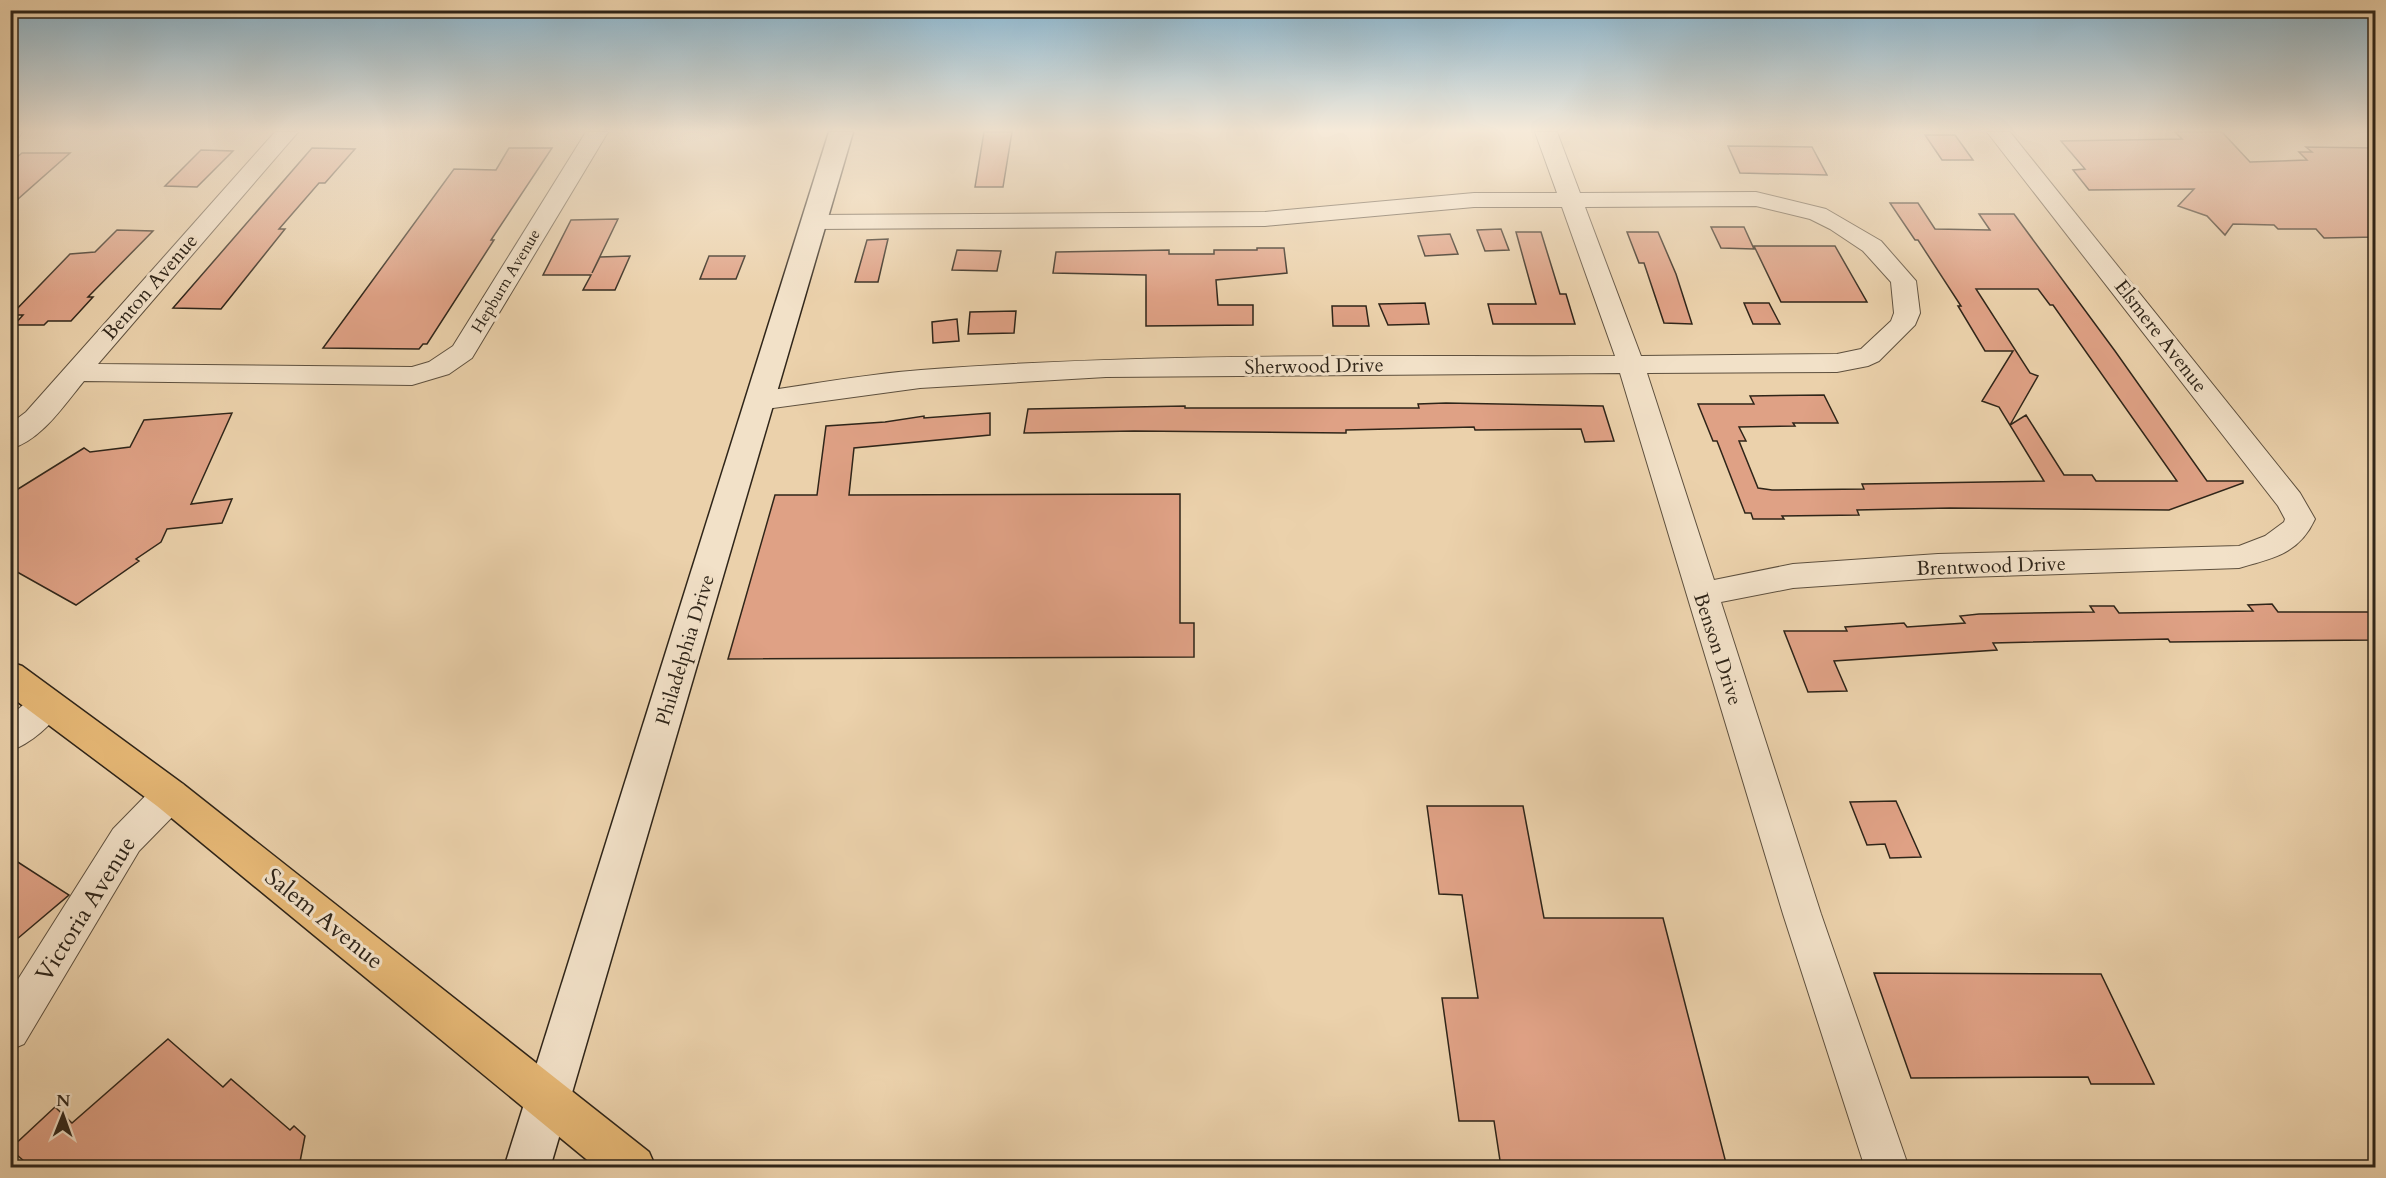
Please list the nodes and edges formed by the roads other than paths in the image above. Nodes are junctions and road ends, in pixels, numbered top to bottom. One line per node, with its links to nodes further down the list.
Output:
1 (239, 187): 9 (street, Benton Avenue)
2 (563, 187): 9 (street, Hepburn Avenue)
3 (825, 187): 7 (main road, Philadelphia Drive)
4 (1567, 187): 6 (street, Benson Drive)
5 (2042, 187): 12 (street, Elsmere Avenue)
6 (1571, 199): 7 (street); 8 (street, Benson Drive); 8 (street, Sherwood Drive)
7 (814, 222): 10 (main road, Philadelphia Drive)
8 (1631, 364): 10 (street, Sherwood Drive); 13 (street, Benson Drive)
9 (76, 372): 11 (street, Benton Avenue)
10 (759, 401): 19 (main road, Philadelphia Drive)
11 (10, 439)
12 (2281, 542): 13 (street, Brentwood Drive)
13 (1701, 594): 22 (street, Benson Drive)
14 (10, 676): 15 (main road, Salem Avenue)
15 (47, 705): 16 (street); 17 (main road, Salem Avenue)
16 (10, 737)
17 (170, 795): 18 (street, Victoria Avenue); 19 (main road, Salem Avenue)
18 (10, 1030)
19 (548, 1101): 20 (main road, Philadelphia Drive); 21 (main road, Salem Avenue)
20 (527, 1167)
21 (633, 1167)
22 (1887, 1167)

